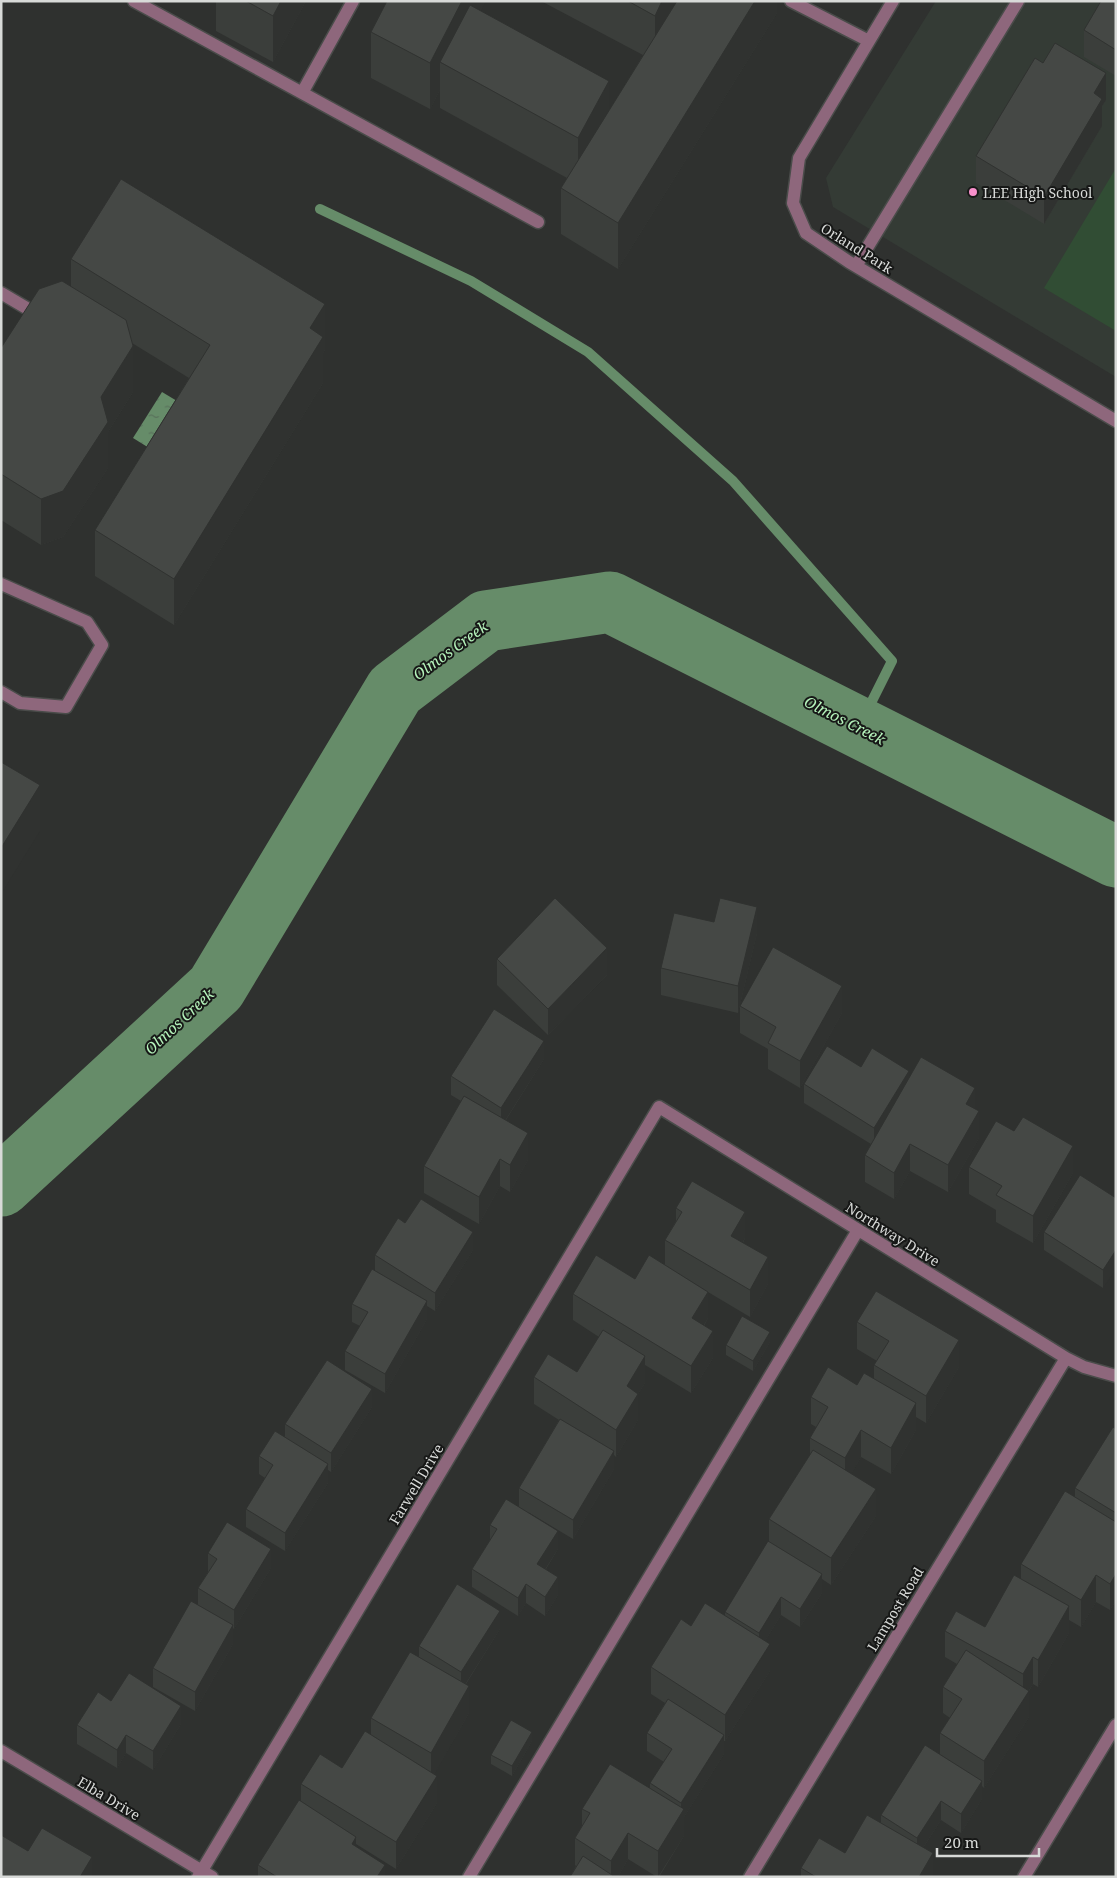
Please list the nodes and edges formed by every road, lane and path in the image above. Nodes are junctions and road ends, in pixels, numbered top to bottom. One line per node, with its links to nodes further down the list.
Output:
1 (134, 1): 7 (street)
2 (353, 1): 7 (street)
3 (792, 1): 6 (street)
4 (893, 1): 6 (street, Orland Park)
5 (1018, 1): 9 (street)
6 (869, 41): 9 (street, Orland Park)
7 (302, 93): 8 (street)
8 (538, 222)
9 (856, 266): 12 (street, Orland Park)
10 (1, 293): 11 (street)
11 (50, 322)
12 (1116, 421)
13 (1, 584): 14 (street)
14 (1, 692)
15 (659, 1107): 16 (street, Northway Drive); 21 (street, Farwell Drive)
16 (858, 1230): 17 (street, Northway Drive); 22 (street)
17 (1066, 1358): 18 (street, Northway Drive); 23 (street, Lampost Road)
18 (1116, 1376)
19 (1116, 1725): 24 (street)
20 (1, 1751): 21 (street, Elba Drive)
21 (204, 1875)
22 (469, 1877)
23 (750, 1877)
24 (1024, 1877)

